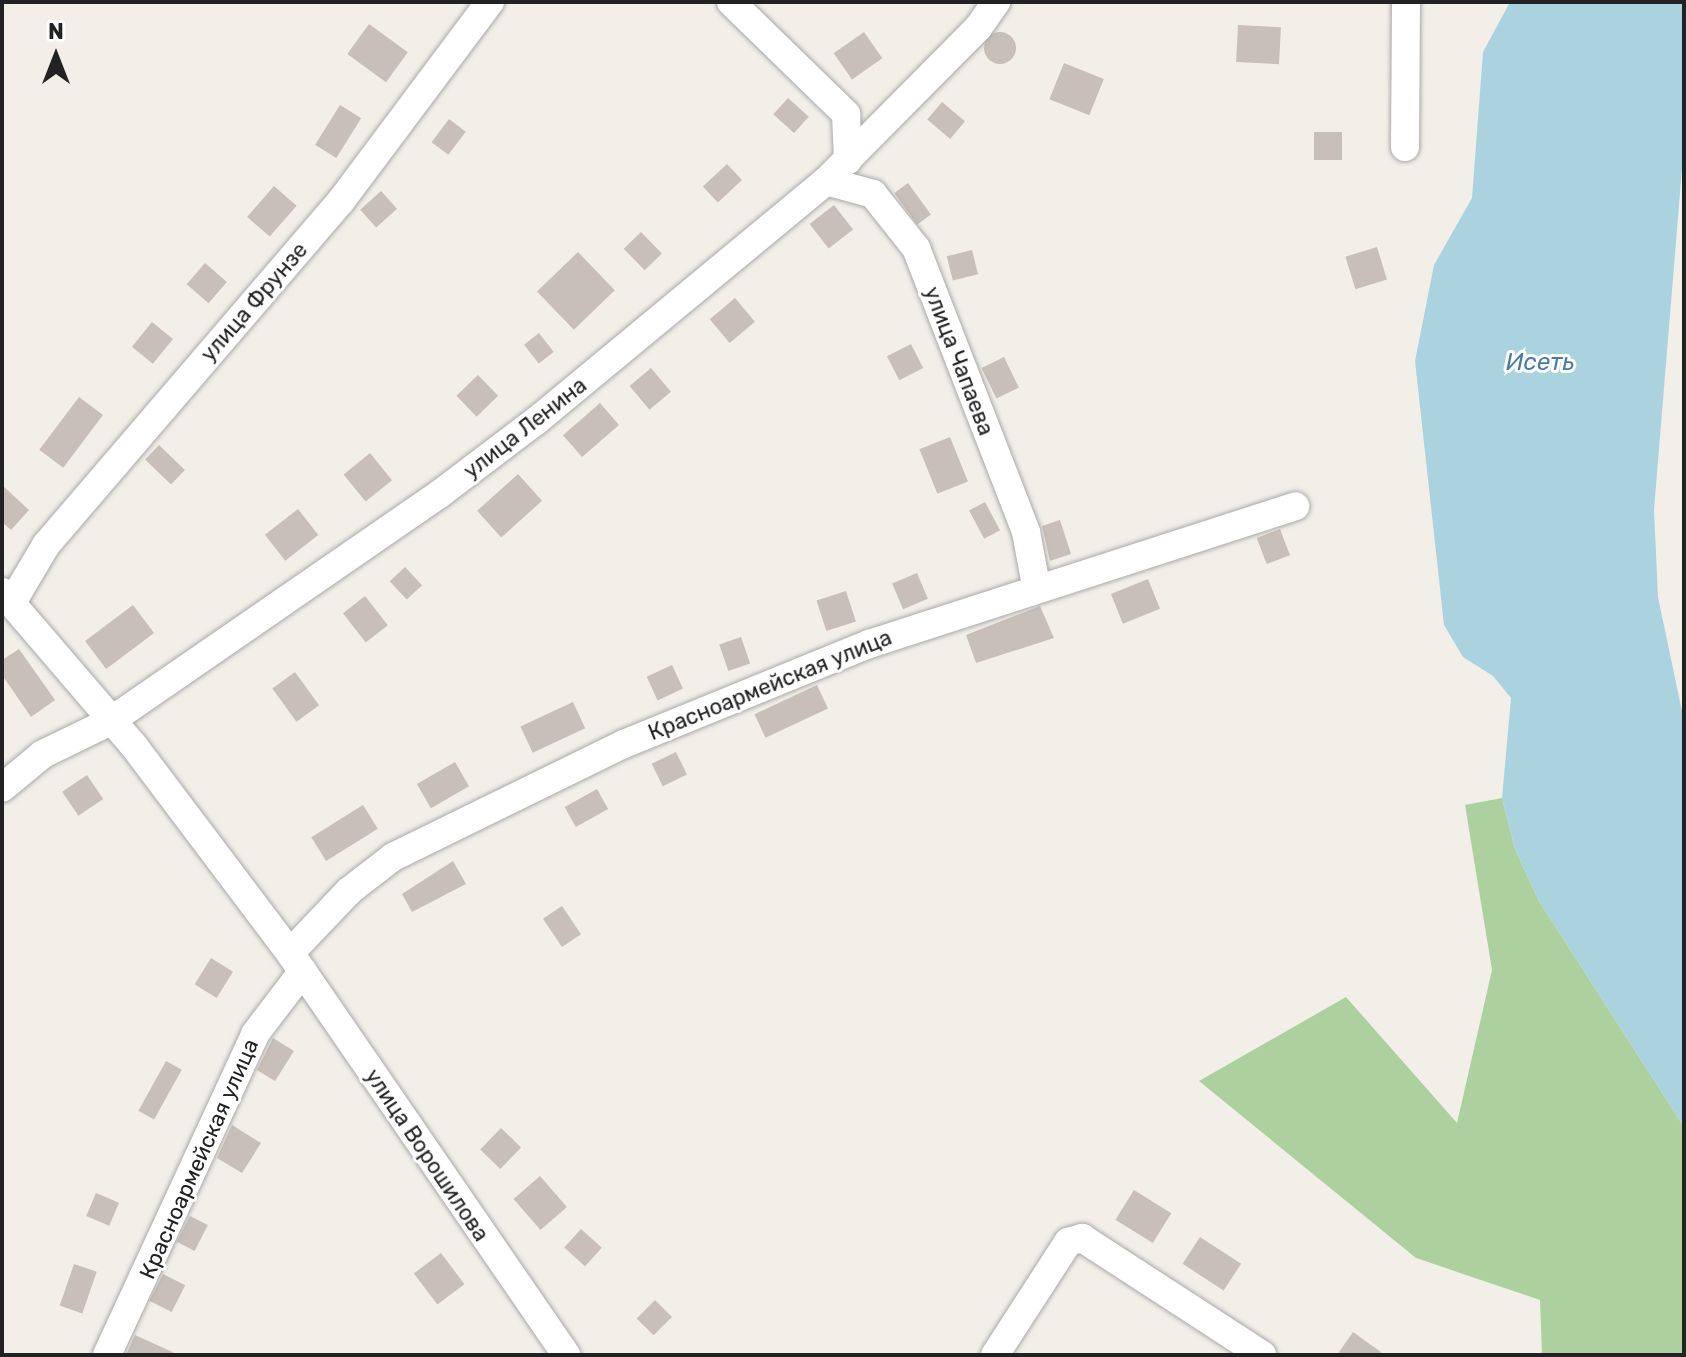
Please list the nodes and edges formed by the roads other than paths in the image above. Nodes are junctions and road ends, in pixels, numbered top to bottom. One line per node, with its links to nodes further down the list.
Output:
1 (490, 2): 10 (street, улица Фрунзе)
2 (731, 2): 6 (street)
3 (996, 2): 6 (street, улица Ленина)
4 (1406, 2): 5 (street)
5 (1405, 147)
6 (848, 160): 7 (street, улица Ленина)
7 (826, 181): 9 (street, улица Чапаева); 11 (street, улица Ленина)
8 (1295, 506): 9 (street, Красноармейская улица)
9 (1036, 585): 13 (street, Красноармейская улица)
10 (8, 595): 11 (street, улица Ворошилова)
11 (109, 722): 12 (street, улица Ленина); 13 (street, улица Ворошилова)
12 (2, 788)
13 (296, 962): 14 (street, Красноармейская улица); 15 (street, улица Ворошилова)
14 (107, 1355)
15 (566, 1355)
16 (995, 1355): 17 (street)
17 (1262, 1355)

